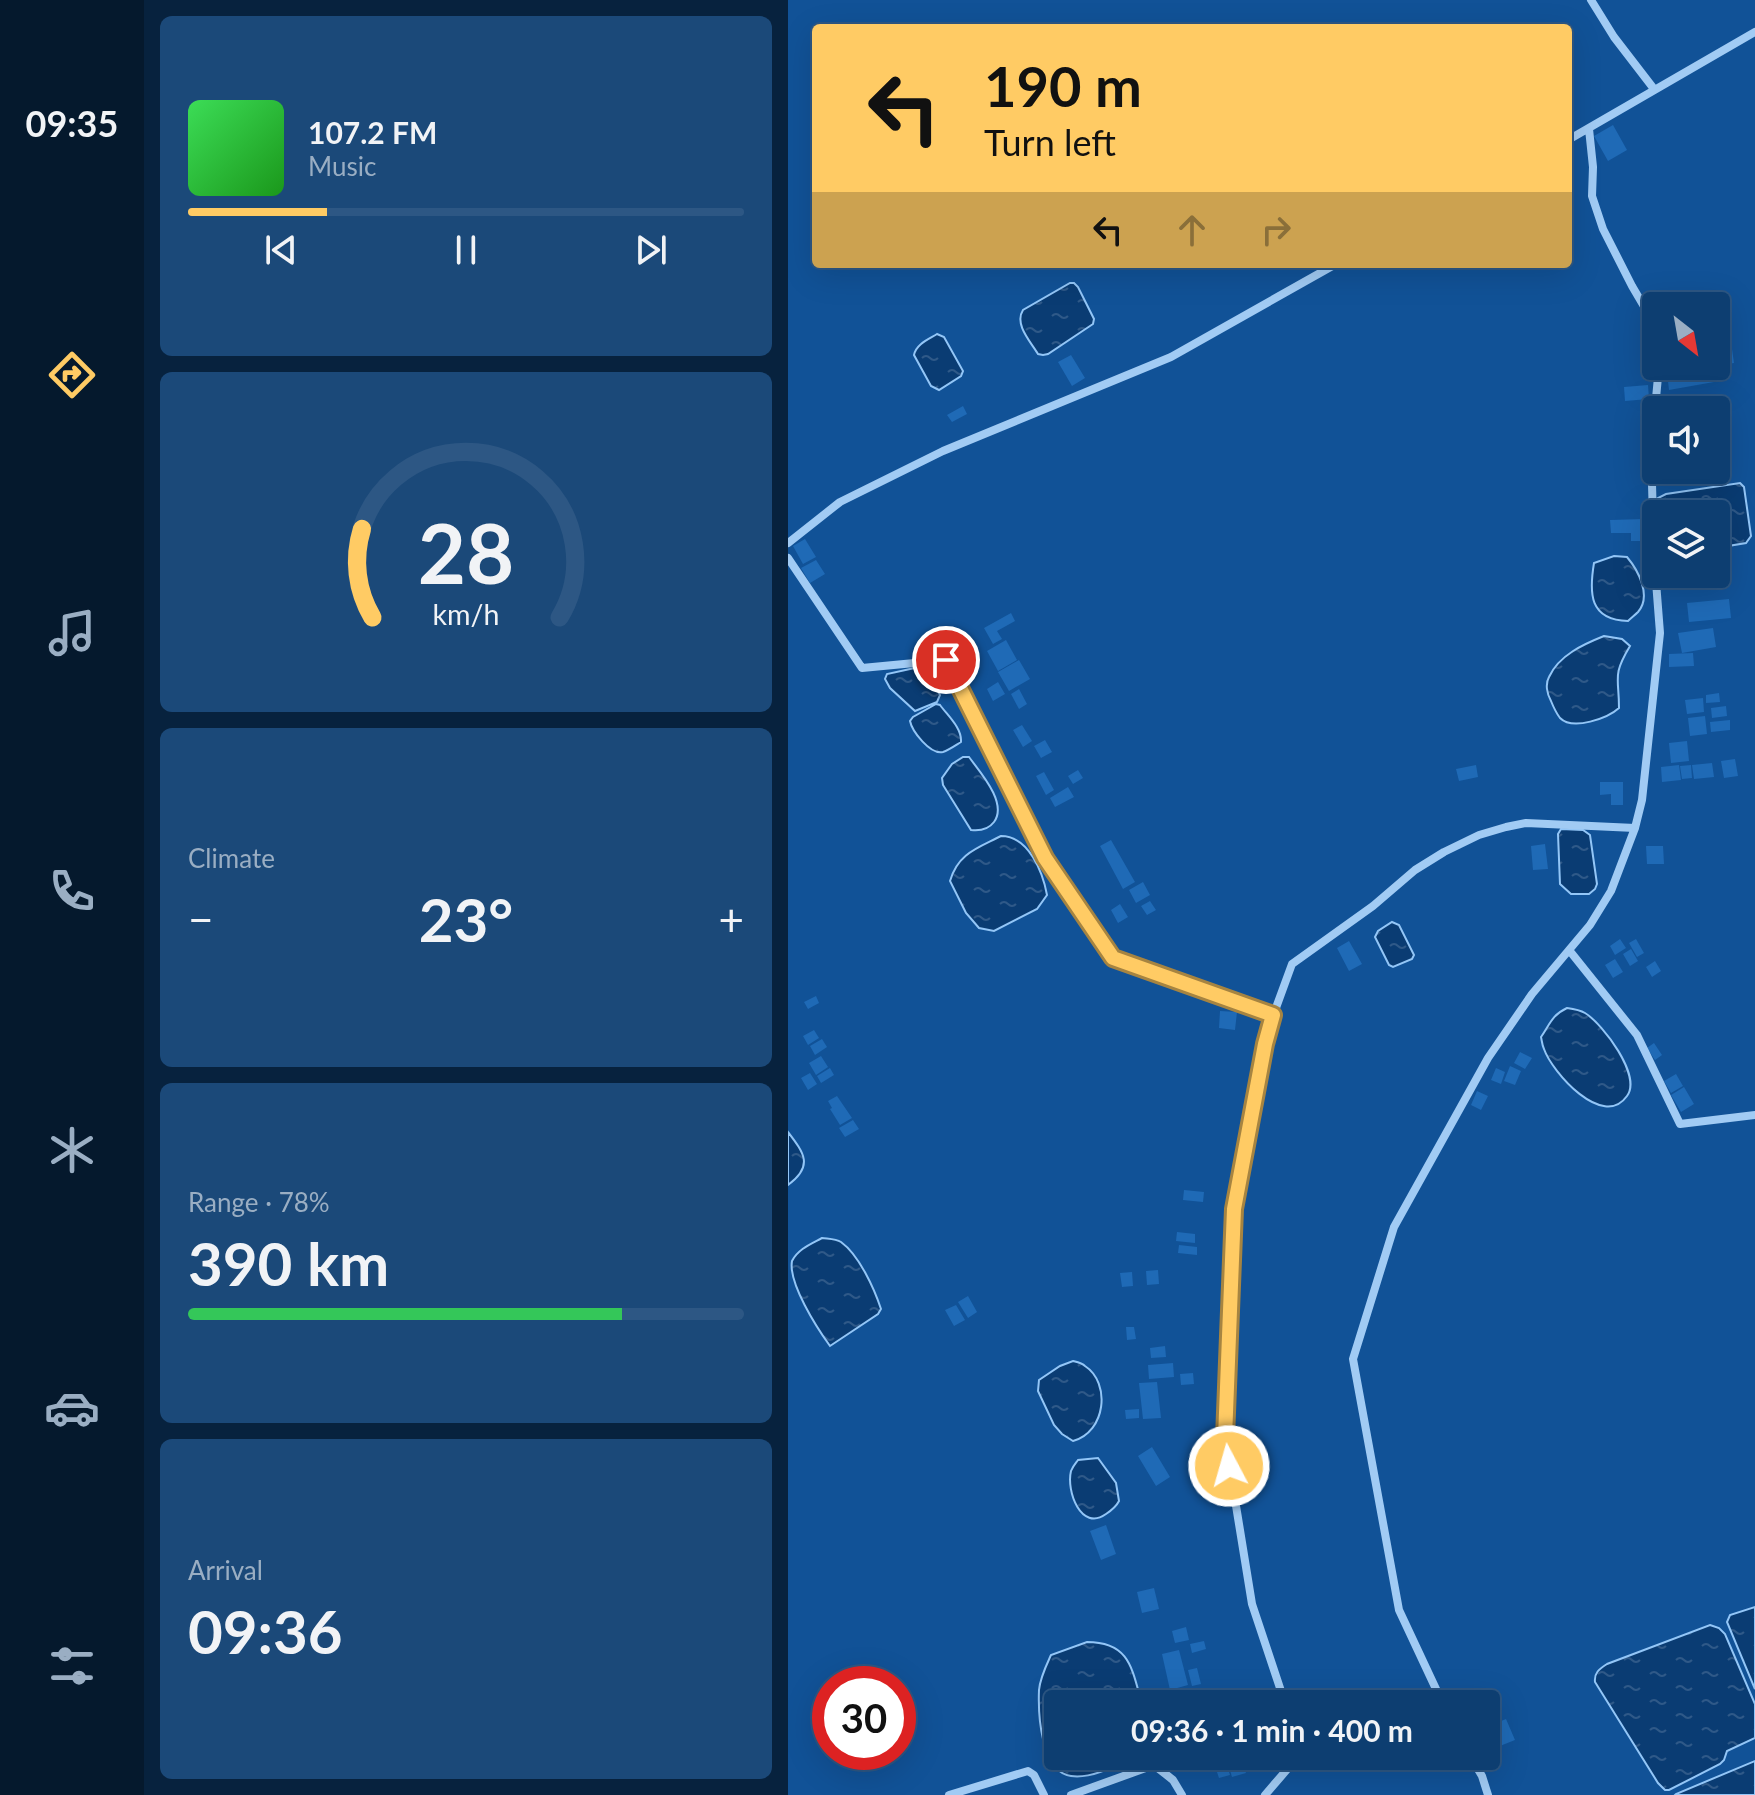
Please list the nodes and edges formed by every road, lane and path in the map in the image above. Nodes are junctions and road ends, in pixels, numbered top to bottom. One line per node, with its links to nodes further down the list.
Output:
1 (1591, 0): 3 (street)
2 (1755, 32): 3 (street)
3 (1654, 89): 4 (street)
4 (1589, 129): 5 (street); 7 (street)
5 (1572, 138)
6 (1329, 268): 9 (street)
7 (1642, 303)
8 (1658, 380): 11 (street)
9 (788, 543)
10 (788, 558): 13 (street)
11 (1635, 828): 12 (street); 13 (street)
12 (1569, 950): 14 (street); 16 (street)
13 (1273, 1015): 15 (street)
14 (1755, 1115)
15 (1281, 1690)
16 (1436, 1690)
17 (1287, 1770): 23 (street)
18 (1478, 1770): 24 (street)
19 (949, 1795): 20 (street)
20 (1044, 1795)
21 (1071, 1795): 22 (street)
22 (1182, 1795)
23 (1265, 1795)
24 (1488, 1795)

